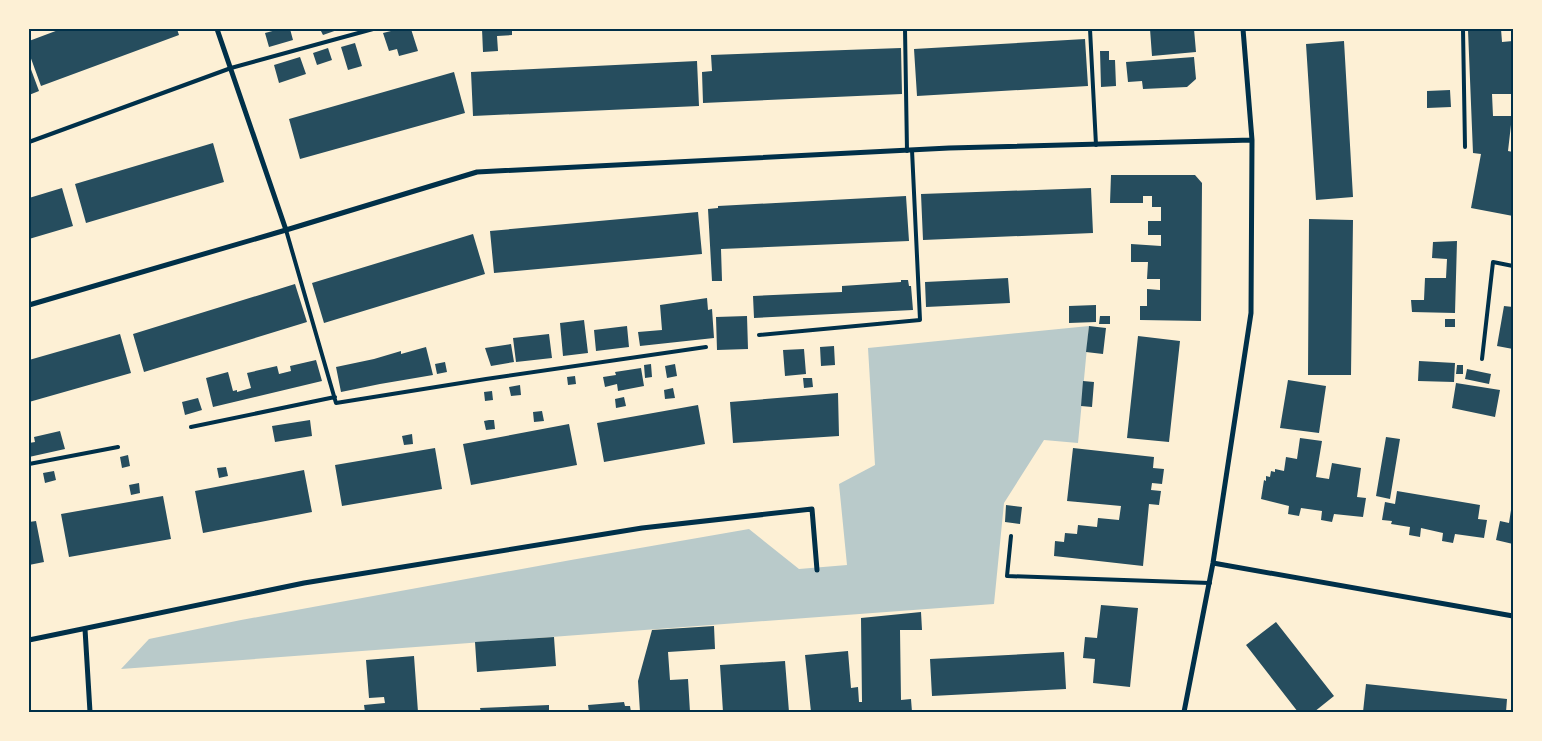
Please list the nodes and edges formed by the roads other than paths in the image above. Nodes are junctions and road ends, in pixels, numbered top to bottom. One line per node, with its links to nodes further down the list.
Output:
1 (217, 29): 7 (street)
2 (373, 29): 7 (lane)
3 (905, 29): 12 (lane)
4 (1090, 29): 10 (lane)
5 (1243, 29): 8 (street)
6 (1463, 29): 11 (lane)
7 (231, 68): 9 (lane); 13 (street)
8 (1252, 140): 10 (street); 24 (street)
9 (29, 142)
10 (1096, 145): 12 (street)
11 (1464, 147)
12 (910, 151): 13 (street); 16 (lane)
13 (286, 230): 15 (street); 19 (lane)
14 (1513, 266): 18 (lane)
15 (29, 306)
16 (759, 335)
17 (706, 347): 19 (lane)
18 (1482, 359)
19 (334, 397): 20 (lane)
20 (191, 427)
21 (118, 447): 22 (lane)
22 (29, 464)
23 (1011, 536): 26 (lane)
24 (1213, 563): 26 (street); 27 (street)
25 (817, 570): 28 (street)
26 (1210, 583): 31 (street)
27 (1513, 616)
28 (85, 630): 29 (street); 30 (street)
29 (29, 640)
30 (90, 712)
31 (1184, 712)

